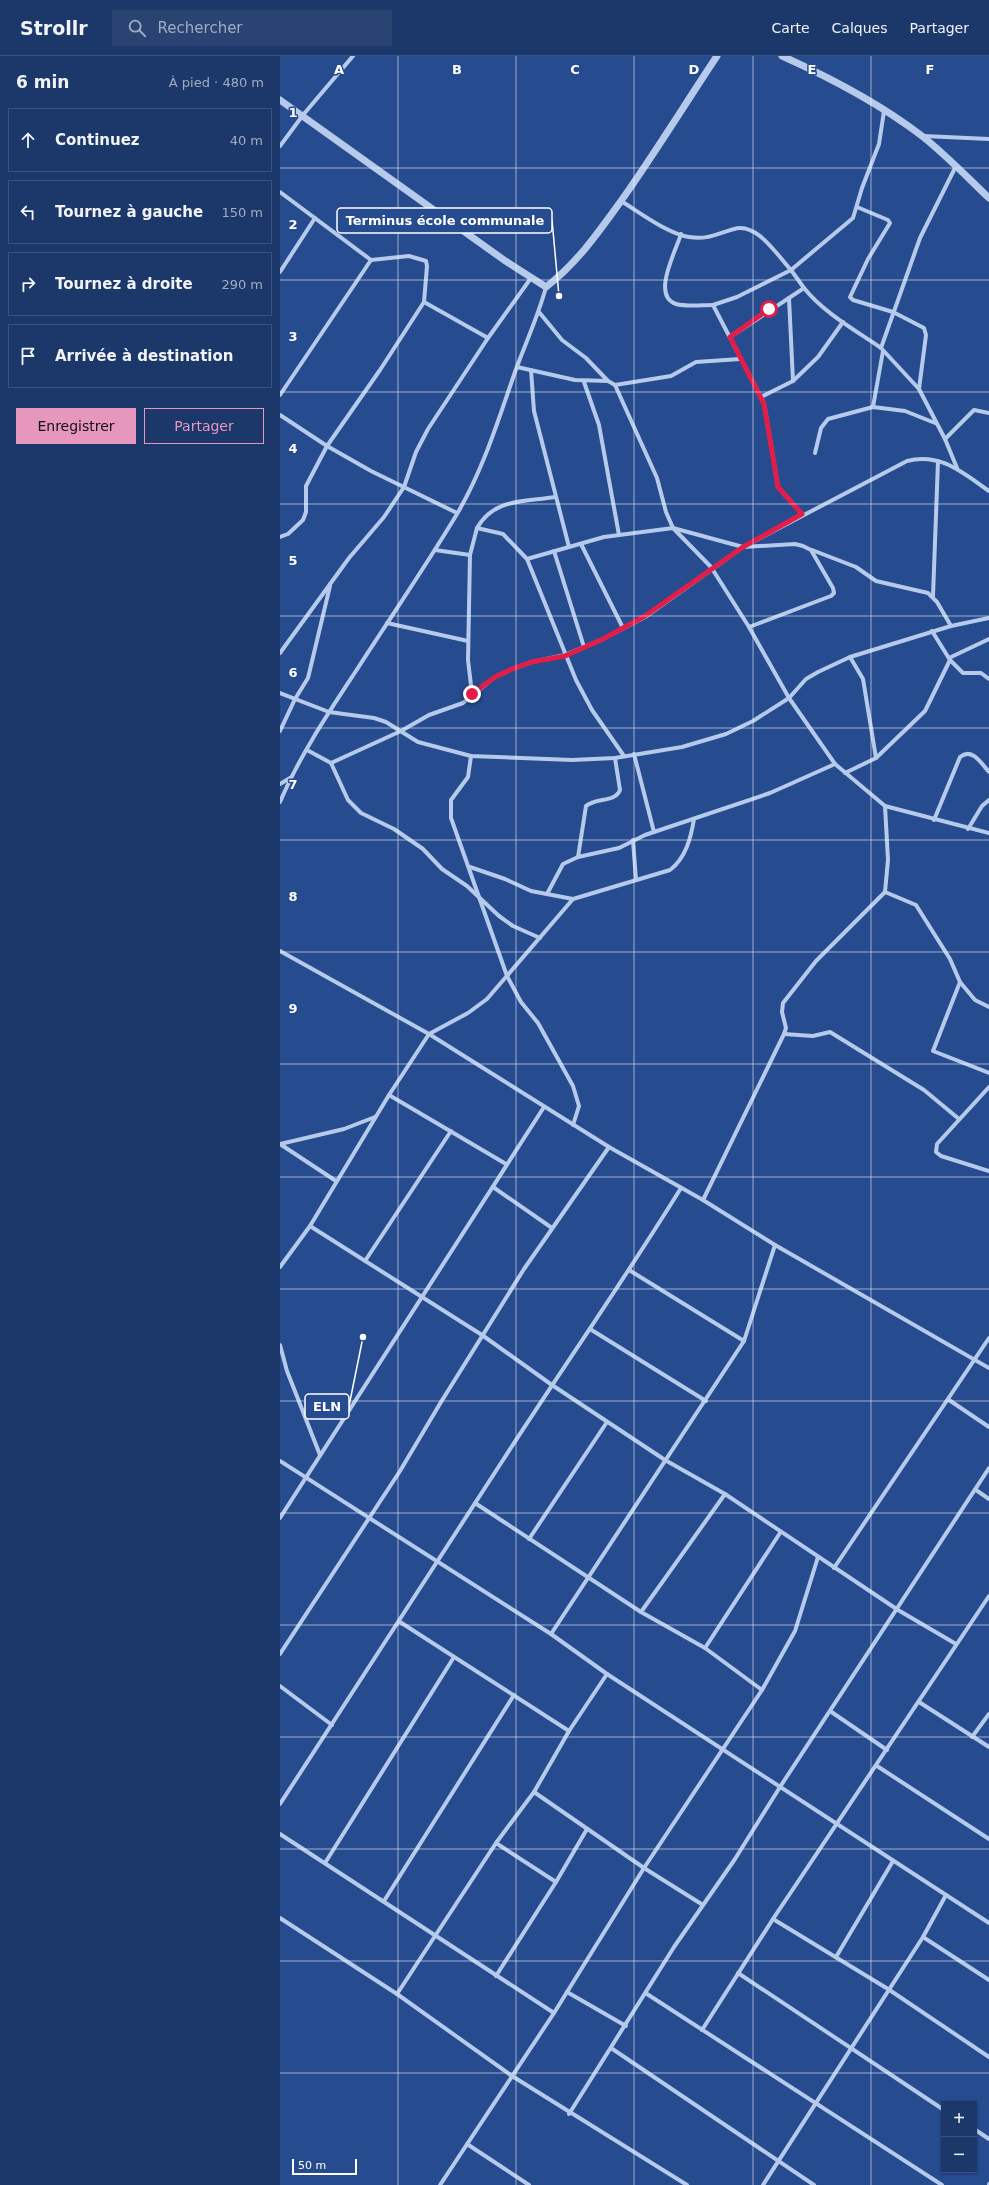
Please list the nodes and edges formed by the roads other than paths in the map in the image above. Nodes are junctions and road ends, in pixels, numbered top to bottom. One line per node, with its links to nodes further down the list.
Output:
1 (353, 56): 6 (street)
2 (717, 56): 13 (street)
3 (782, 56): 5 (street)
4 (280, 100): 6 (street)
5 (884, 111): 7 (street); 14 (street)
6 (303, 115): 9 (street); 20 (street)
7 (921, 136): 8 (street); 10 (street)
8 (989, 139)
9 (280, 146)
10 (956, 166): 12 (street); 27 (street)
11 (280, 192): 15 (street)
12 (989, 198)
13 (621, 201): 16 (street); 21 (street)
14 (856, 207): 18 (street); 27 (street)
15 (315, 218): 17 (street); 19 (street)
16 (681, 234): 18 (street); 25 (street)
17 (371, 260): 24 (street); 40 (street)
18 (790, 270): 22 (street); 25 (street)
19 (280, 272)
20 (531, 278): 21 (street); 30 (street)
21 (546, 287): 26 (street)
22 (804, 288): 23 (street); 28 (street)
23 (789, 298): 29 (street); 36 (street)
24 (424, 302): 30 (street); 47 (street)
25 (713, 305): 29 (street)
26 (539, 312): 33 (street); 35 (street)
27 (893, 312): 31 (street); 39 (street)
28 (843, 322): 31 (street); 36 (street)
29 (730, 337): 32 (street)
30 (488, 338): 51 (street)
31 (882, 349): 39 (street); 42 (street)
32 (740, 359): 38 (street); 41 (street)
33 (517, 367): 34 (street); 54 (street)
34 (531, 370): 37 (street); 53 (street)
35 (608, 381): 37 (street); 38 (street)
36 (793, 381): 41 (street)
37 (584, 382): 58 (street)
38 (615, 385): 57 (street)
39 (919, 388): 45 (street)
40 (280, 395)
41 (761, 397): 55 (street)
42 (873, 407): 45 (street); 48 (street)
43 (989, 413): 46 (street)
44 (280, 415): 47 (street)
45 (935, 423): 46 (street)
46 (945, 439): 50 (street)
47 (326, 446): 51 (street); 59 (street)
48 (815, 453)
49 (938, 461): 50 (street); 55 (street); 70 (street)
50 (957, 468): 52 (street)
51 (404, 487): 54 (street); 69 (street)
52 (989, 491)
53 (555, 497): 56 (street); 61 (street)
54 (457, 513): 63 (street)
55 (802, 514): 62 (street)
56 (477, 528): 66 (street); 67 (street)
57 (673, 528): 58 (street); 62 (street); 68 (street)
58 (619, 535): 60 (street)
59 (280, 537)
60 (581, 544): 61 (street); 75 (street)
61 (569, 547): 65 (street)
62 (743, 547): 64 (street); 68 (street)
63 (435, 550): 66 (street); 72 (street)
64 (812, 550): 70 (street); 74 (street)
65 (554, 551): 67 (street); 79 (street)
66 (470, 555): 78 (street)
67 (527, 559): 81 (street)
68 (711, 568): 74 (street); 75 (street)
69 (331, 583): 80 (street); 88 (street)
70 (933, 596): 73 (street)
71 (989, 618): 73 (street)
72 (387, 623): 78 (street); 89 (street)
73 (951, 626): 76 (street)
74 (749, 627): 87 (street)
75 (623, 628): 79 (street)
76 (932, 632): 82 (street); 83 (street)
77 (989, 639): 83 (street)
78 (468, 641): 86 (street)
79 (584, 647): 81 (street)
80 (280, 653)
81 (565, 656): 86 (street); 95 (street)
82 (850, 657): 87 (street); 97 (street)
83 (949, 659): 84 (street); 97 (street)
84 (989, 679)
85 (280, 693): 88 (street)
86 (472, 694): 91 (street)
87 (789, 698): 93 (street); 99 (street)
88 (295, 699): 89 (street); 90 (street)
89 (329, 712): 91 (street); 92 (street)
90 (280, 731)
91 (401, 731): 94 (street); 98 (street)
92 (307, 750): 98 (street); 102 (street)
93 (634, 754): 95 (street); 110 (street)
94 (471, 756): 96 (street); 114 (street)
95 (624, 756): 96 (street)
96 (615, 758): 113 (street)
97 (876, 758): 101 (street)
98 (331, 763): 118 (street)
99 (836, 764): 101 (street); 107 (street)
100 (989, 772): 108 (street)
101 (845, 773): 106 (street)
102 (290, 778): 103 (street); 105 (street)
103 (280, 784)
104 (989, 800): 109 (street)
105 (280, 802)
106 (885, 806): 108 (street); 116 (street)
107 (694, 819): 110 (street); 115 (street)
108 (934, 820): 109 (street)
109 (968, 829): 111 (street)
110 (654, 832): 112 (street)
111 (989, 833)
112 (633, 840): 113 (street); 115 (street)
113 (578, 857): 117 (street)
114 (470, 867): 117 (street); 118 (street)
115 (636, 880): 119 (street)
116 (885, 892): 123 (street); 126 (street)
117 (547, 894): 119 (street)
118 (480, 898): 120 (street); 122 (street)
119 (573, 899): 120 (street)
120 (540, 938): 122 (street)
121 (280, 951): 125 (street)
122 (507, 976): 125 (street); 133 (street)
123 (960, 982): 124 (street); 127 (street)
124 (989, 1007)
125 (429, 1034): 129 (street); 130 (street)
126 (784, 1034): 132 (street); 142 (street)
127 (989, 1073)
128 (989, 1087): 132 (street)
129 (389, 1095): 131 (street); 134 (street)
130 (544, 1107): 133 (street); 137 (street)
131 (376, 1116): 135 (street); 139 (street)
132 (959, 1119): 138 (street)
133 (573, 1125): 136 (street)
134 (451, 1131): 137 (street); 146 (street)
135 (280, 1144): 139 (street)
136 (609, 1147): 141 (street); 144 (street)
137 (506, 1164): 140 (street)
138 (989, 1171)
139 (336, 1181): 143 (street)
140 (493, 1187): 144 (street); 149 (street)
141 (681, 1188): 142 (street); 148 (street)
142 (703, 1200): 145 (street)
143 (310, 1226): 146 (street); 147 (street)
144 (552, 1228): 151 (street)
145 (775, 1245): 153 (street); 155 (street)
146 (365, 1261): 149 (street)
147 (280, 1267)
148 (629, 1270): 150 (street); 153 (street)
149 (422, 1297): 151 (street); 162 (street)
150 (590, 1329): 157 (street); 159 (street)
151 (482, 1335): 157 (street); 171 (street)
152 (989, 1338): 155 (street)
153 (744, 1341): 159 (street)
154 (280, 1345): 162 (street)
155 (974, 1359): 156 (street); 158 (street)
156 (989, 1368)
157 (552, 1385): 160 (street); 170 (street)
158 (949, 1400): 161 (street); 177 (street)
159 (706, 1401): 163 (street)
160 (607, 1422): 163 (street); 174 (street)
161 (989, 1426)
162 (320, 1455): 166 (street)
163 (665, 1460): 168 (street); 178 (street)
164 (280, 1461): 166 (street)
165 (989, 1468): 167 (street)
166 (306, 1478): 171 (street); 172 (street)
167 (976, 1490): 169 (street); 180 (street)
168 (725, 1494): 173 (street); 181 (street)
169 (989, 1499)
170 (475, 1503): 174 (street); 176 (street)
171 (369, 1517): 176 (street); 186 (street)
172 (280, 1518)
173 (780, 1532): 175 (street); 185 (street)
174 (529, 1539): 178 (street)
175 (818, 1557): 177 (street); 190 (street)
176 (437, 1563): 182 (street); 183 (street)
177 (834, 1568): 180 (street)
178 (587, 1578): 181 (street); 183 (street)
179 (989, 1596): 184 (street)
180 (898, 1610): 184 (street); 193 (street)
181 (641, 1612): 185 (street)
182 (400, 1622): 187 (street); 195 (street)
183 (550, 1634): 188 (street)
184 (956, 1644): 192 (street)
185 (705, 1648): 190 (street)
186 (280, 1654)
187 (454, 1657): 191 (street); 211 (street)
188 (607, 1674): 196 (street); 199 (street)
189 (280, 1686): 195 (street)
190 (762, 1690): 199 (street)
191 (514, 1695): 196 (street); 215 (street)
192 (919, 1702): 197 (street); 200 (street)
193 (830, 1711): 200 (street); 202 (street)
194 (989, 1714): 197 (street)
195 (332, 1725): 204 (street)
196 (569, 1731): 203 (street)
197 (972, 1737): 198 (street)
198 (989, 1747)
199 (722, 1749): 202 (street); 212 (street)
200 (888, 1750): 201 (street)
201 (877, 1766): 205 (street); 208 (street)
202 (780, 1787): 205 (street); 216 (street)
203 (534, 1792): 206 (street); 209 (street)
204 (280, 1804)
205 (838, 1825): 210 (street); 218 (street)
206 (587, 1829): 212 (street); 213 (street)
207 (280, 1834): 211 (street)
208 (989, 1839)
209 (496, 1844): 213 (street); 220 (street)
210 (893, 1861): 214 (street); 222 (street)
211 (324, 1863): 215 (street)
212 (644, 1868): 216 (street); 227 (street)
213 (556, 1882): 224 (street)
214 (946, 1895): 219 (street); 221 (street)
215 (384, 1901): 220 (street)
216 (703, 1905): 229 (street)
217 (280, 1918): 228 (street)
218 (773, 1919): 222 (street); 223 (street)
219 (989, 1922)
220 (435, 1936): 224 (street); 228 (street)
221 (922, 1937): 225 (street); 226 (street)
222 (836, 1957): 226 (street)
223 (738, 1973): 232 (street); 234 (street)
224 (496, 1976): 230 (street)
225 (989, 1980)
226 (888, 1989): 234 (street); 235 (street)
227 (568, 1992): 230 (street); 231 (street)
228 (397, 1994): 236 (street)
229 (647, 1994): 231 (street); 232 (street)
230 (554, 2013): 236 (street)
231 (626, 2026): 233 (street)
232 (702, 2030): 237 (street)
233 (611, 2048): 239 (street); 243 (street)
234 (850, 2048): 237 (street); 238 (street)
235 (989, 2057)
236 (512, 2076): 239 (street); 242 (street)
237 (816, 2103): 243 (street); 249 (street)
238 (941, 2108)
239 (570, 2114): 246 (street)
240 (977, 2131): 241 (street)
241 (989, 2139)
242 (467, 2144): 244 (street); 245 (street)
243 (779, 2161): 247 (street); 248 (street)
244 (440, 2185)
245 (529, 2185)
246 (687, 2185)
247 (763, 2185)
248 (814, 2185)
249 (942, 2185)

